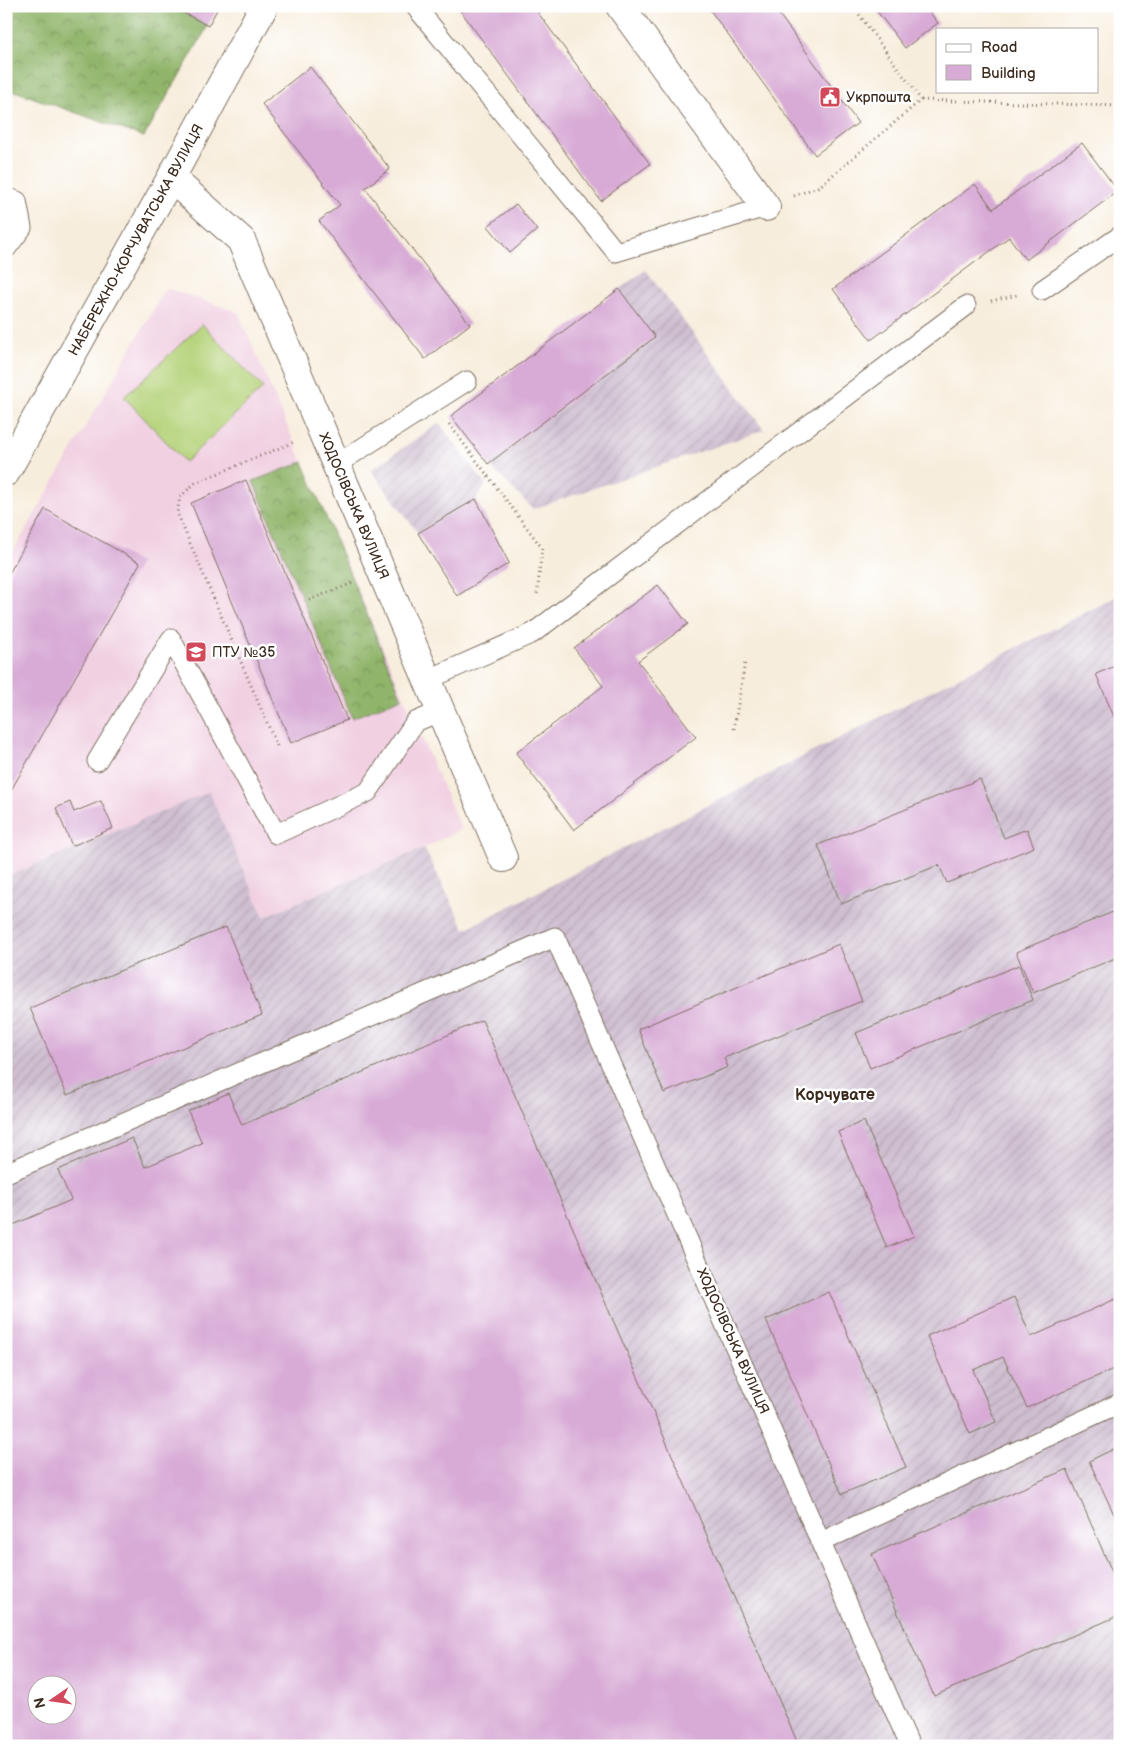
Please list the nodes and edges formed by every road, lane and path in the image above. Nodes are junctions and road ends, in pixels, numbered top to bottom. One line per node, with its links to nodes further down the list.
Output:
1 (264, 6): 7 (street, НАБЕРЕЖНО-КОРЧУВАТСЬКА ВУЛИЦЯ)
2 (415, 6): 9 (lane)
3 (620, 6): 9 (street)
4 (853, 6): 5 (path)
5 (921, 100): 6 (path); 9 (path)
6 (1120, 106)
7 (171, 178): 16 (street, ХОДОСІВСЬКА ВУЛИЦЯ); 18 (street, НАБЕРЕЖНО-КОРЧУВАТСЬКА ВУЛИЦЯ)
8 (6, 197): 11 (lane)
9 (766, 207)
10 (1120, 236): 12 (lane)
11 (6, 249)
12 (1042, 290): 13 (path)
13 (966, 306): 21 (lane)
14 (467, 381): 15 (lane)
15 (433, 404): 17 (lane); 21 (path)
16 (322, 430): 17 (street, ХОДОСІВСЬКА ВУЛИЦЯ); 26 (path)
17 (336, 464): 19 (street, ХОДОСІВСЬКА ВУЛИЦЯ)
18 (6, 472)
19 (382, 573): 20 (path); 23 (street, ХОДОСІВСЬКА ВУЛИЦЯ)
20 (309, 600)
21 (533, 633): 23 (lane)
22 (745, 662): 25 (path)
23 (427, 680): 24 (street, ХОДОСІВСЬКА ВУЛИЦЯ)
24 (441, 711): 27 (lane); 28 (street, ХОДОСІВСЬКА ВУЛИЦЯ)
25 (734, 729)
26 (277, 746)
27 (97, 761)
28 (503, 858)
29 (6, 1173): 31 (lane, ХОДОСІВСЬКА ВУЛИЦЯ)
30 (1120, 1403): 31 (lane)
31 (821, 1542): 32 (lane, ХОДОСІВСЬКА ВУЛИЦЯ)
32 (910, 1746)

